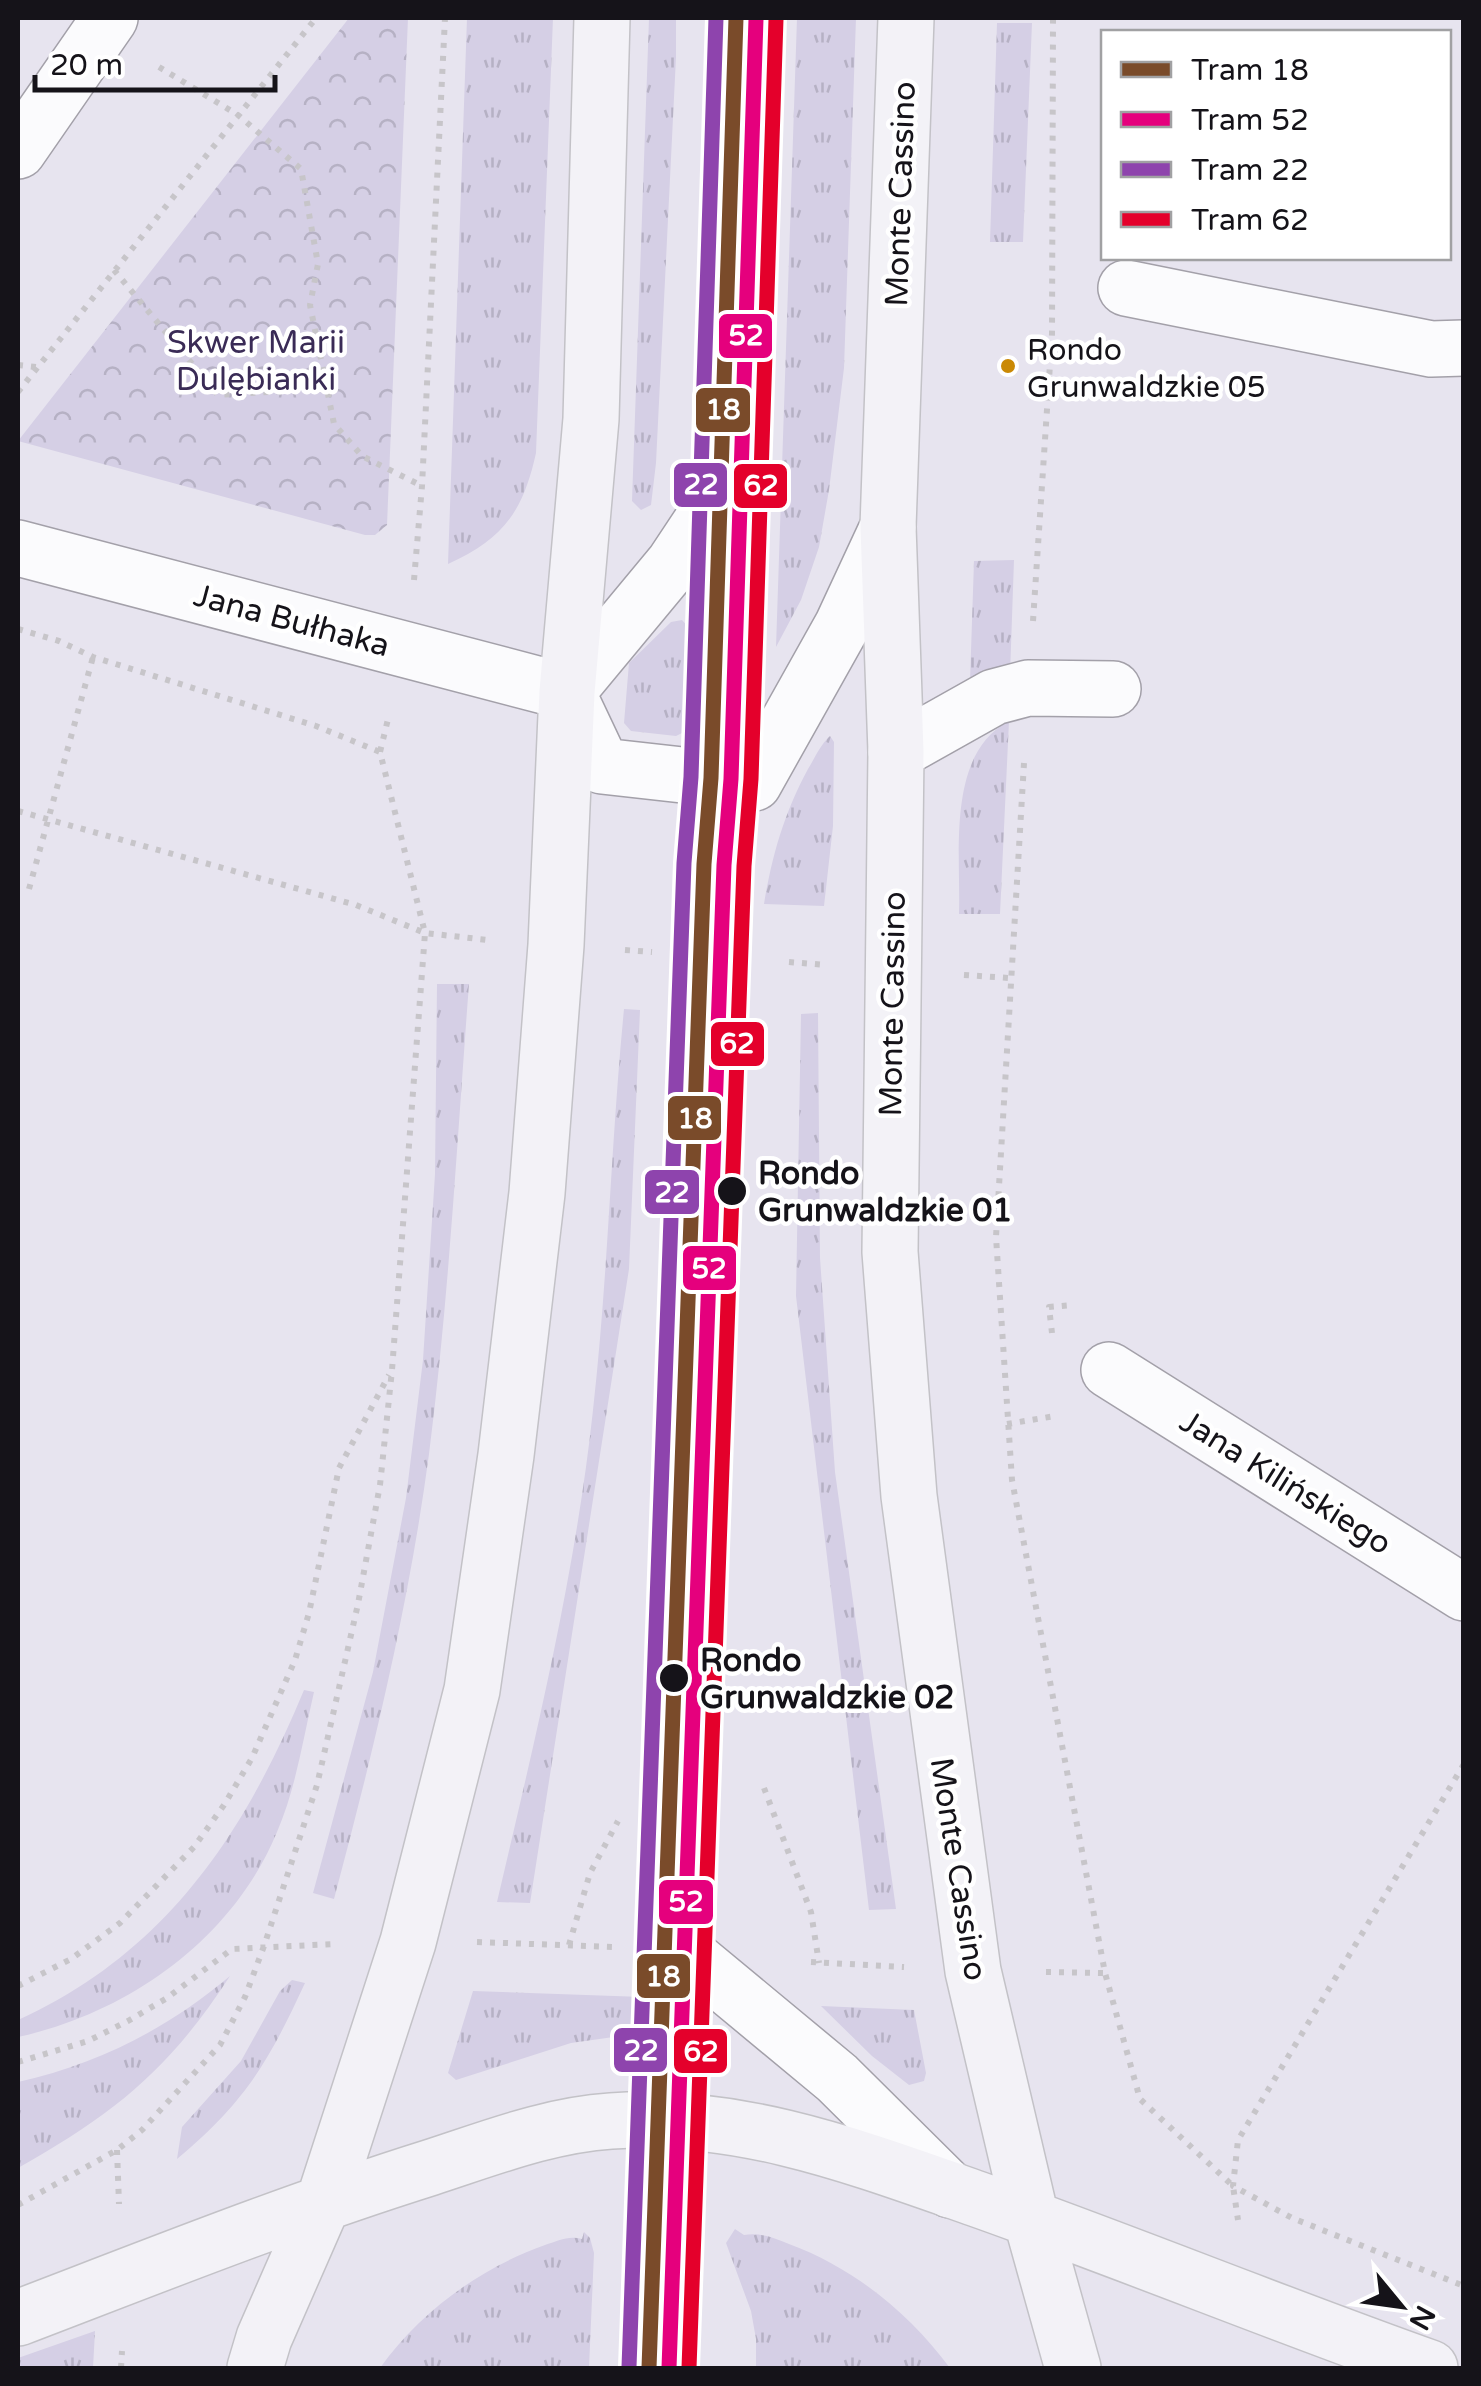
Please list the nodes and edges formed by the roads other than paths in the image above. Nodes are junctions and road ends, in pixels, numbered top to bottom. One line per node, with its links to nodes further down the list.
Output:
1 (602, 18): 12 (main road)
2 (749, 18): 8 (street)
3 (906, 18): 9 (main road, Monte Cassino)
4 (105, 24): 5 (street)
5 (18, 152)
6 (1126, 288): 7 (street)
7 (1464, 348)
8 (730, 477): 12 (street); 14 (street)
9 (888, 527): 13 (main road, Monte Cassino); 14 (street)
10 (24, 556): 12 (street, Jana Bułhaka)
11 (1113, 689): 13 (street)
12 (567, 692): 14 (street); 20 (main road)
13 (896, 752): 21 (main road, Monte Cassino)
14 (721, 780): 17 (street)
15 (1110, 1370): 16 (street, Jana Kilińskiego)
16 (1464, 1593)
17 (685, 1952): 18 (street); 19 (street)
18 (679, 2120): 19 (main road); 20 (main road); 24 (street)
19 (950, 2190): 21 (main road)
20 (324, 2201): 22 (main road); 23 (main road)
21 (1031, 2218): 25 (main road, Monte Cassino); 26 (main road)
22 (18, 2318)
23 (255, 2368)
24 (670, 2368)
25 (1073, 2368)
26 (1430, 2368)

